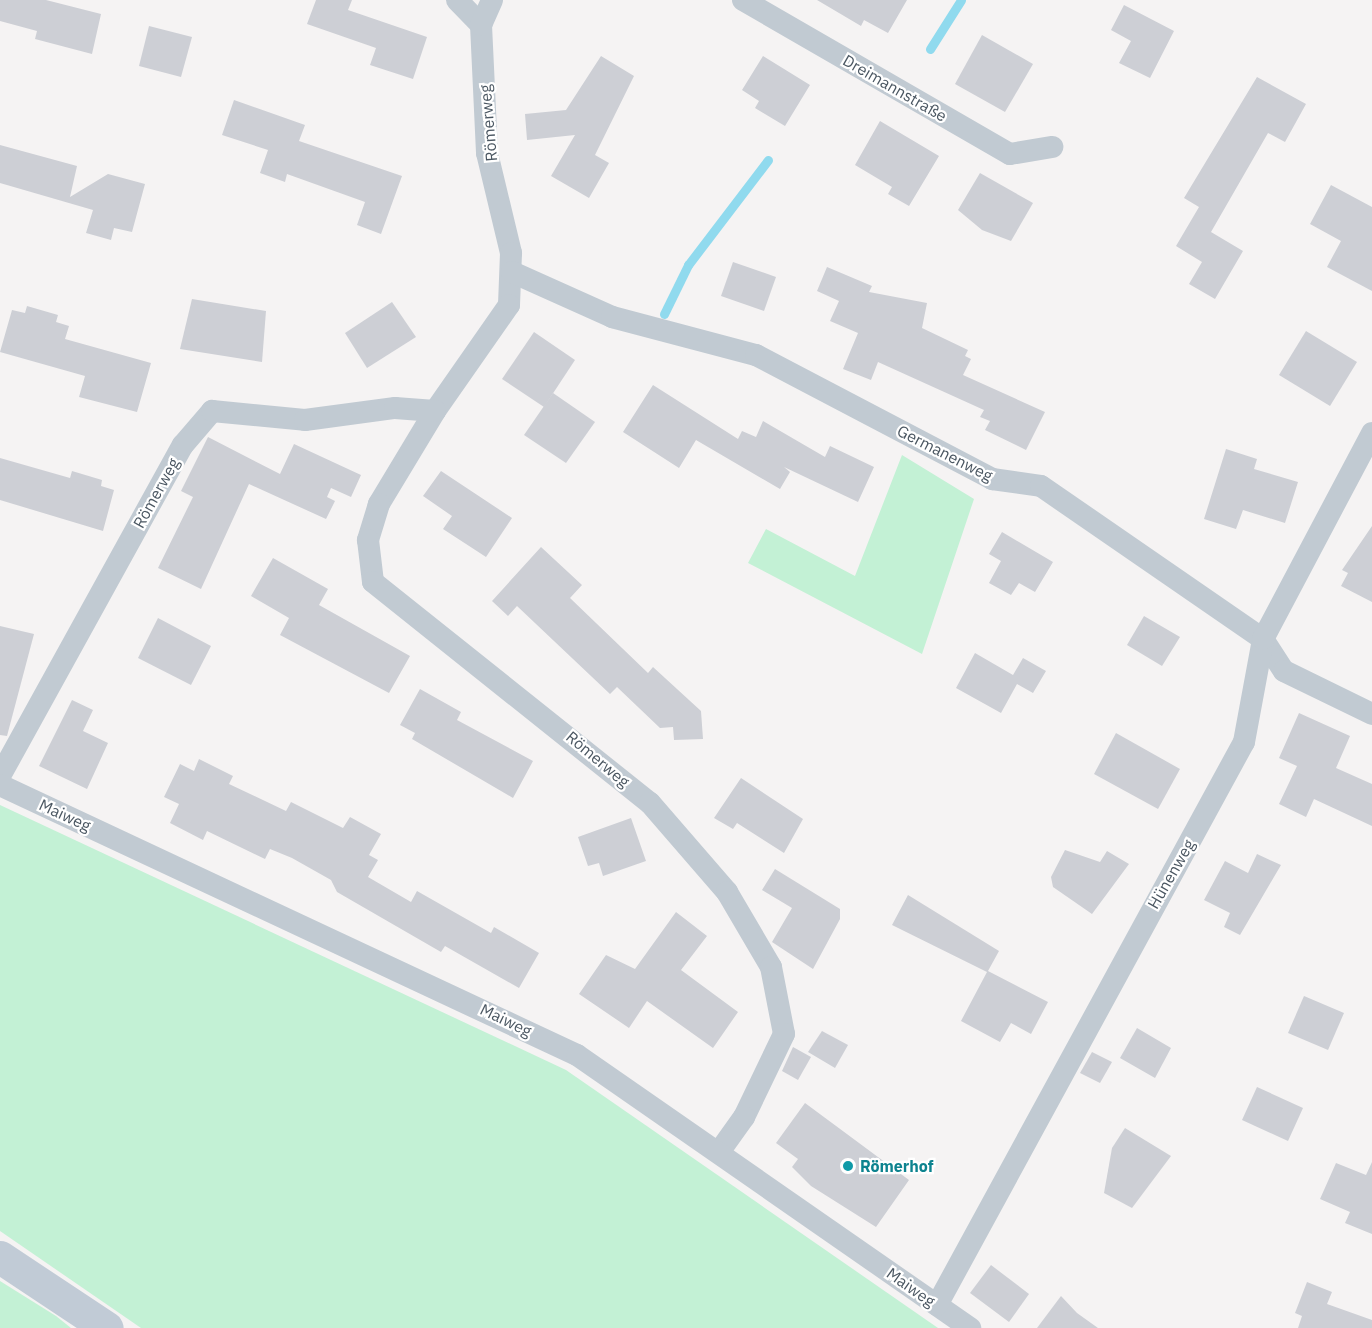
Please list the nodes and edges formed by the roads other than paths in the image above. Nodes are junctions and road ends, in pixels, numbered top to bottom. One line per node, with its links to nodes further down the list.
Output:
1 (457, 0): 4 (street)
2 (492, 0): 4 (street)
3 (743, 0): 5 (street, Dreimannstraße)
4 (481, 25): 6 (street, Römerweg)
5 (1052, 147)
6 (512, 272): 7 (street, Römerweg); 9 (street, Germanenweg)
7 (435, 411): 11 (street, Römerweg); 13 (street, Römerweg)
8 (1372, 433): 9 (street, Hünenweg)
9 (1263, 639): 10 (street, Germanenweg); 15 (street, Hünenweg)
10 (1372, 714)
11 (0, 776)
12 (0, 785): 13 (street, Maiweg)
13 (719, 1152): 15 (street, Maiweg)
14 (0, 1257): 16 (main road)
15 (937, 1305): 17 (street, Maiweg)
16 (107, 1328)
17 (970, 1328)

